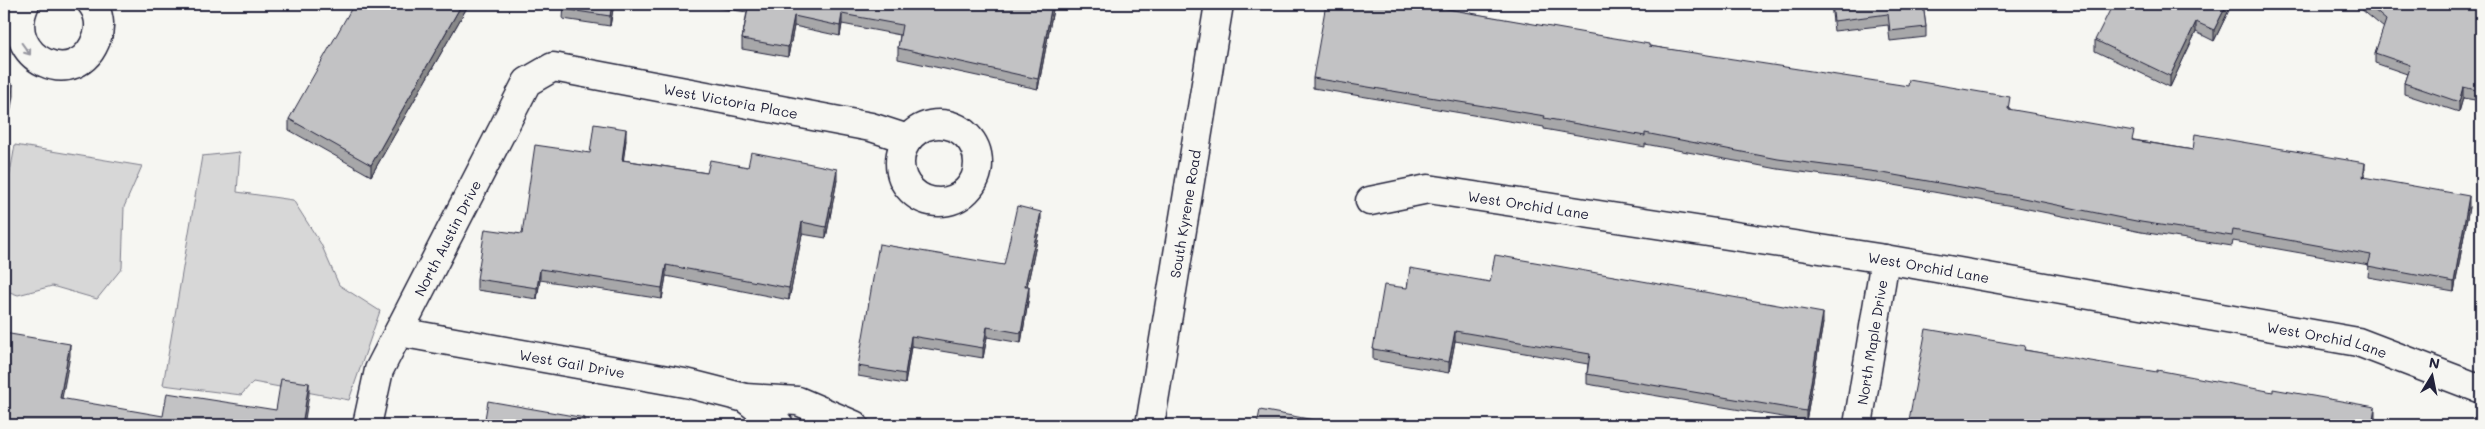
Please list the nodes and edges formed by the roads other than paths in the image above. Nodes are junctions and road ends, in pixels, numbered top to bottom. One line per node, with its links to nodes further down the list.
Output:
1 (92, 4): 3 (street, one-way to 1)
2 (1219, 4): 14 (street, South Kyrene Road)
3 (16, 12)
4 (554, 67): 5 (street, West Victoria Place); 8 (street, North Austin Drive)
5 (908, 139)
6 (1370, 201): 7 (street, West Orchid Lane)
7 (1885, 259): 9 (street, West Orchid Lane); 15 (street, North Maple Drive)
8 (399, 332): 10 (street, West Gail Drive); 11 (street, North Austin Drive)
9 (2481, 389)
10 (745, 398): 12 (street, West Gail Drive); 13 (street, West Gail Drive)
11 (366, 425)
12 (779, 425)
13 (854, 425)
14 (1150, 425)
15 (1858, 425)

